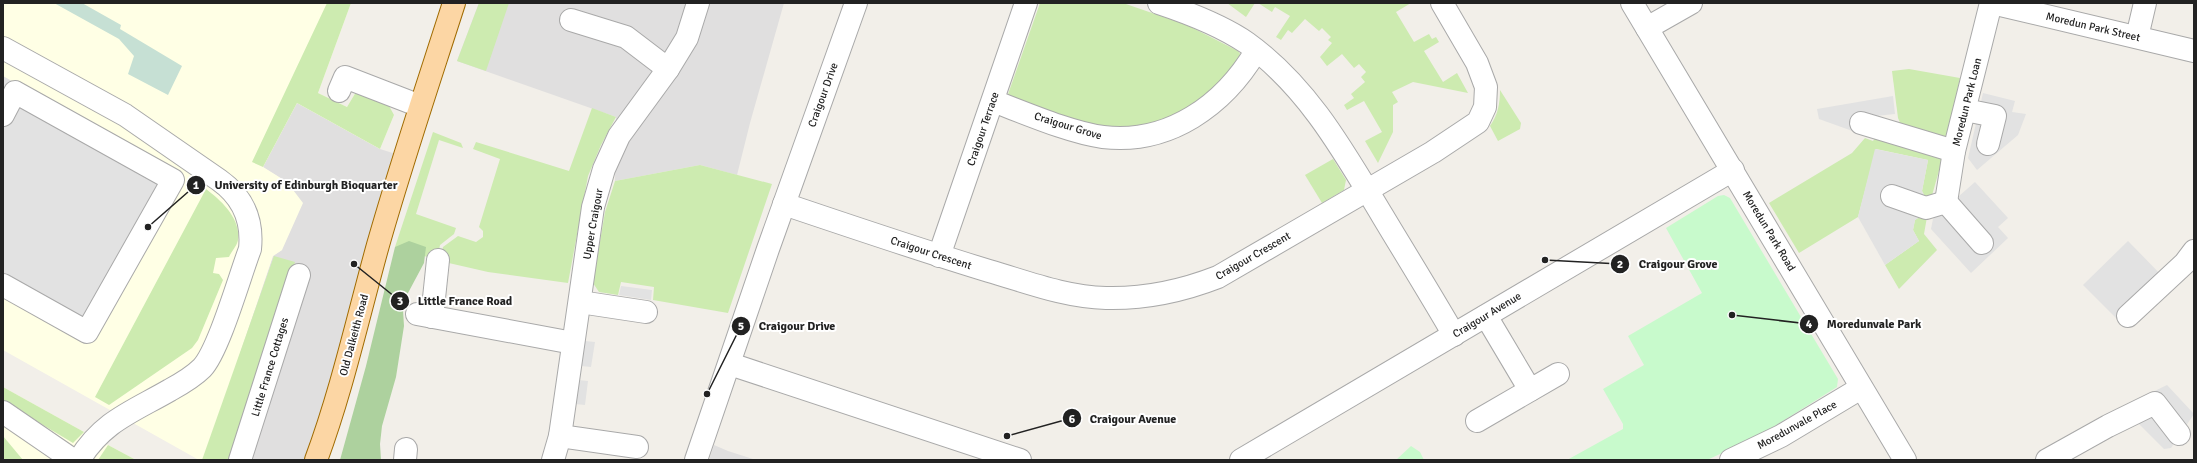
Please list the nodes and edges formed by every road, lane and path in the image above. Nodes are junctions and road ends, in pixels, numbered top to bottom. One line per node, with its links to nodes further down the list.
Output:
1 (454, 3): 21 (main road, Old Dalkeith Road)
2 (698, 3): 18 (street, Upper Craigour)
3 (856, 3): 31 (street, Craigour Drive)
4 (1026, 3): 20 (street, Craigour Terrace)
5 (1159, 3): 11 (street)
6 (1442, 3): 28 (street, Craigour Crescent)
7 (1632, 3): 13 (street, Moredun Park Road)
8 (1690, 3): 13 (street)
9 (1992, 3): 14 (street, Moredun Park Street); 23 (street, Moredun Park Loan)
10 (2145, 3): 14 (street)
11 (1199, 10): 16 (street)
12 (571, 20): 18 (street)
13 (1647, 28): 27 (street, Moredun Park Road)
14 (2137, 37): 17 (street, Moredun Park Street)
15 (3, 48): 56 (street)
16 (1256, 50): 20 (street, Craigour Grove); 28 (street)
17 (2194, 51)
18 (668, 69): 38 (street, Upper Craigour)
19 (339, 91): 21 (street)
20 (993, 101): 34 (street, Craigour Terrace)
21 (420, 106): 58 (main road, Old Dalkeith Road)
22 (6, 109): 37 (street)
23 (1965, 110): 25 (street); 26 (street, Moredun Park Loan)
24 (1861, 123): 26 (street)
25 (1988, 144)
26 (1954, 151): 30 (street, Moredun Park Loan)
27 (1733, 170): 40 (street, Craigour Avenue); 46 (street, Moredun Park Road)
28 (1367, 190): 34 (street, Craigour Crescent); 42 (street)
29 (1892, 196): 30 (street)
30 (1946, 202): 32 (street)
31 (784, 204): 34 (street, Craigour Crescent); 44 (street, Craigour Drive)
32 (1982, 243)
33 (2194, 251): 41 (street)
34 (939, 256)
35 (438, 260): 43 (street)
36 (299, 275): 57 (street, Little France Cottages)
37 (3, 285)
38 (580, 302): 39 (street); 43 (street, Upper Craigour)
39 (646, 312)
40 (1486, 316): 42 (street, Craigour Avenue); 47 (street)
41 (2128, 316)
42 (1454, 335): 61 (street, Craigour Avenue)
43 (573, 343): 51 (street, Upper Craigour)
44 (730, 364): 54 (street, Craigour Drive); 60 (street)
45 (1558, 374): 47 (street)
46 (1861, 388): 62 (street, Moredunvale Place); 63 (street, Moredun Park Road)
47 (1530, 390): 49 (street)
48 (3, 412): 53 (street)
49 (1477, 421)
50 (2179, 434): 64 (street)
51 (560, 436): 52 (street); 59 (street, Upper Craigour)
52 (637, 447)
53 (57, 454): 55 (street)
54 (703, 458)
55 (73, 460)
56 (79, 460)
57 (240, 460)
58 (316, 460)
59 (553, 460)
60 (1020, 460)
61 (1240, 460)
62 (1731, 460)
63 (1905, 460)
64 (2047, 460)

